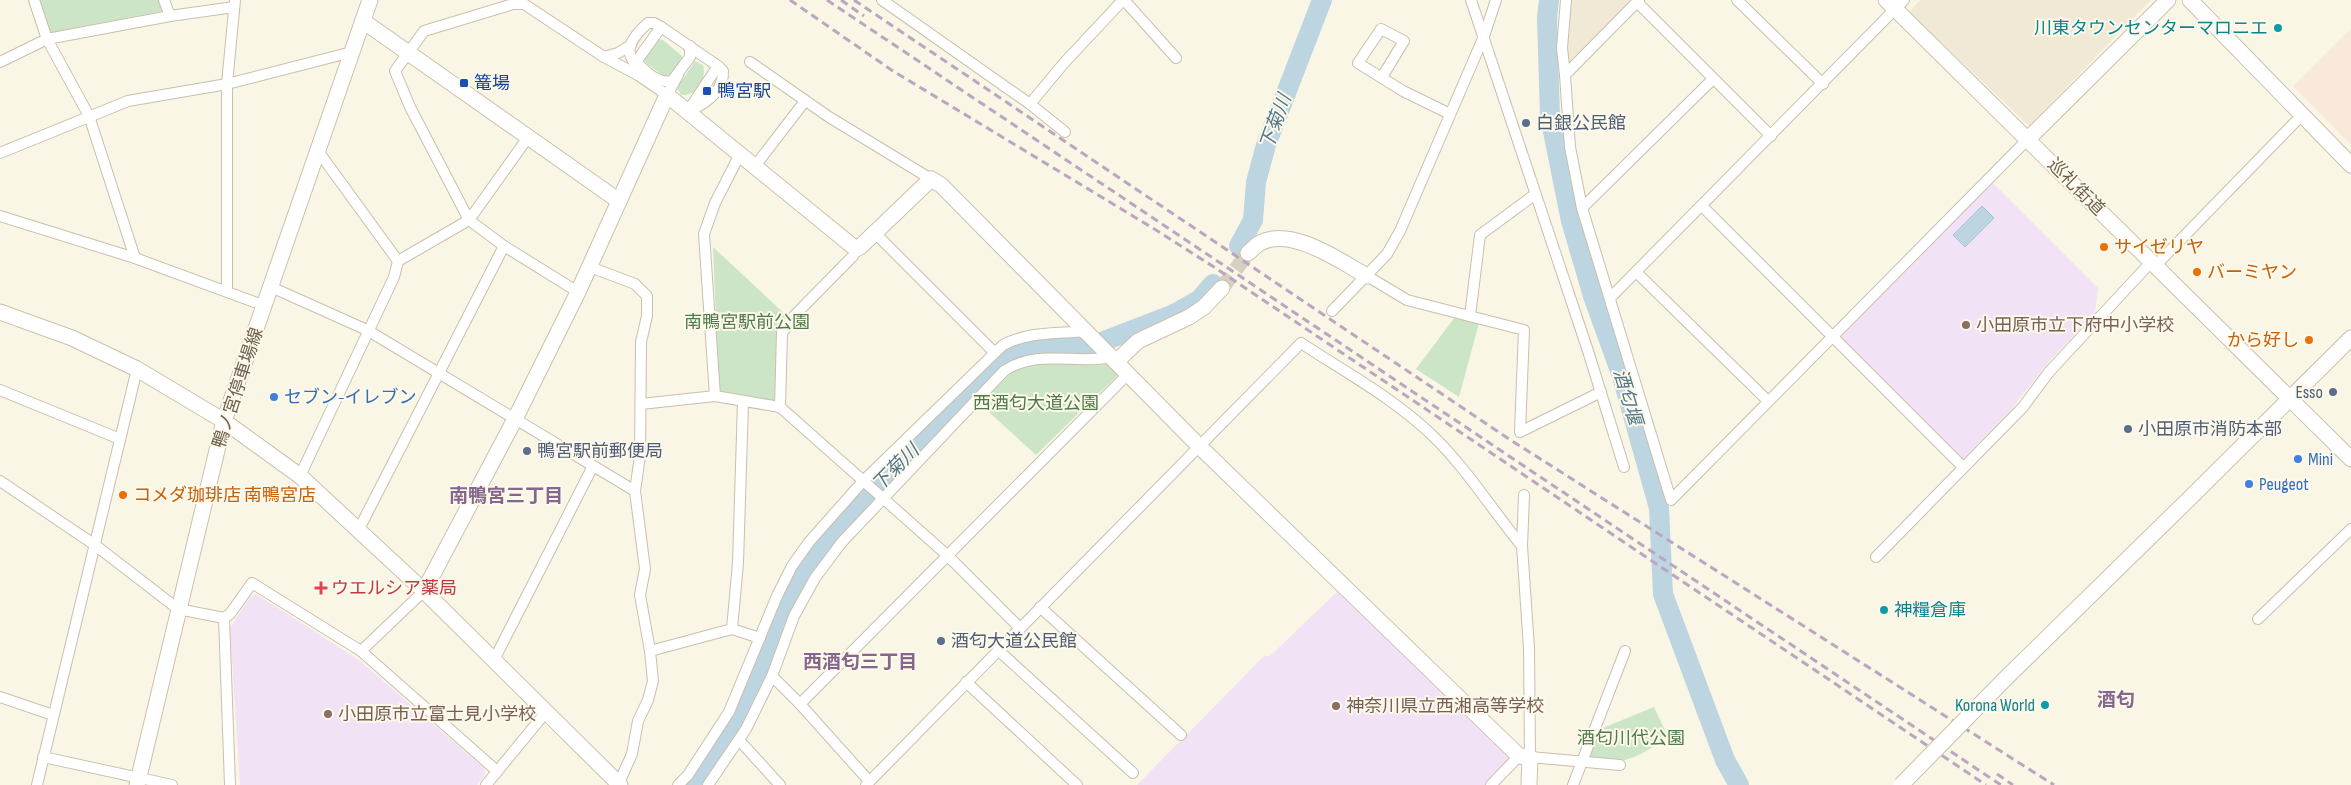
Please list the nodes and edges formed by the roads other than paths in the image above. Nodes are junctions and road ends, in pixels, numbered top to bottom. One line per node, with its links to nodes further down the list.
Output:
1 (34, 0): 20 (street)
2 (164, 0): 16 (street)
3 (370, 0): 17 (street, 鴨ノ宮停車場線)
4 (882, 0): 39 (street)
5 (1123, 0): 26 (street); 39 (street)
6 (1470, 0): 19 (street)
7 (1496, 0): 19 (street)
8 (1566, 0): 32 (street)
9 (1737, 0): 36 (street)
10 (2168, 0): 47 (street)
11 (2190, 0): 42 (street)
12 (1638, 1): 32 (street); 34 (street)
13 (513, 2): 24 (street); 25 (street)
14 (1895, 3): 36 (street); 47 (street, 巡礼街道)
15 (234, 4): 16 (street); 35 (street)
16 (170, 16): 20 (street)
17 (363, 21): 23 (street, 鴨ノ宮停車場線); 24 (street)
18 (661, 27): 21 (street); 22 (street); 28 (street)
19 (1484, 36): 41 (street); 54 (street)
20 (47, 39): 27 (street); 43 (street)
21 (631, 45): 25 (street); 28 (street)
22 (690, 46): 31 (street); 40 (street)
23 (352, 52): 35 (street); 48 (street, 鴨ノ宮停車場線)
24 (410, 52): 45 (street); 59 (street)
25 (604, 57): 30 (street)
26 (1176, 58)
27 (0, 62)
28 (636, 62): 30 (street); 31 (street)
29 (750, 62): 38 (street)
30 (638, 75): 37 (street)
31 (678, 75): 37 (street)
32 (1565, 75): 57 (street)
33 (1382, 77): 33 (street); 41 (street)
34 (1714, 78): 46 (street); 57 (street)
35 (227, 84): 43 (street); 72 (street)
36 (1823, 84): 46 (street)
37 (667, 95): 40 (street); 55 (street)
38 (805, 100): 52 (street); 53 (street)
39 (1030, 104): 44 (street)
40 (687, 112): 50 (street)
41 (1450, 114): 69 (street)
42 (2302, 115): 51 (street); 66 (street)
43 (89, 116): 49 (street); 64 (street)
44 (1065, 132)
45 (529, 136): 55 (street); 59 (street)
46 (1771, 136): 56 (street)
47 (2028, 139): 66 (street, 巡礼街道); 81 (street)
48 (318, 151): 65 (street); 70 (street, 鴨ノ宮停車場線)
49 (0, 153)
50 (740, 154): 52 (street); 90 (street)
51 (2351, 165)
52 (755, 166): 62 (street)
53 (931, 179): 60 (street); 80 (street)
54 (1534, 195): 78 (street); 89 (street)
55 (619, 201): 67 (street)
56 (1702, 206): 68 (street); 81 (street)
57 (1582, 208): 74 (street)
58 (0, 216): 64 (street)
59 (470, 220): 61 (street); 65 (street)
60 (875, 233): 62 (street); 83 (street)
61 (504, 246): 73 (street); 86 (street)
62 (856, 249): 95 (street)
63 (1248, 253): 69 (street)
64 (136, 258): 72 (street)
65 (398, 261): 79 (street)
66 (2154, 263): 91 (street, 巡礼街道); 103 (street)
67 (590, 267): 73 (street); 94 (street)
68 (1636, 272): 74 (street); 92 (street)
69 (1367, 276): 76 (street); 78 (street)
70 (271, 287): 75 (street, 鴨ノ宮停車場線); 79 (street)
71 (1222, 288): 84 (street)
72 (227, 291): 75 (street)
73 (578, 292): 96 (street)
74 (1611, 297): 92 (street)
75 (265, 306): 97 (street, 鴨ノ宮停車場線)
76 (1332, 311)
77 (0, 312): 85 (street)
78 (1470, 316): 89 (street)
79 (367, 330): 86 (street); 104 (street)
80 (1088, 333): 83 (street); 84 (street)
81 (1832, 336): 92 (street); 103 (street)
82 (2351, 338): 91 (street)
83 (994, 352): 105 (street)
84 (1111, 357): 87 (street); 109 (street)
85 (137, 369): 97 (street); 98 (street)
86 (439, 371): 96 (street); 110 (street)
87 (1128, 374): 99 (street); 114 (street)
88 (0, 390): 98 (street)
89 (1601, 392): 102 (street)
90 (714, 396): 93 (street); 94 (street)
91 (2292, 399): 100 (street, 巡礼街道); 157 (street, bridge)
92 (1768, 401)
93 (743, 402): 95 (street); 122 (street)
94 (641, 404): 107 (street)
95 (780, 407): 105 (street)
96 (515, 419): 101 (street); 116 (street)
97 (224, 421): 104 (street); 118 (street, 鴨ノ宮停車場線)
98 (120, 439): 112 (street)
99 (1198, 446): 113 (street); 117 (street); 138 (street)
100 (2351, 459)
101 (593, 466): 107 (street); 128 (street)
102 (1624, 467)
103 (1963, 467): 115 (street)
104 (300, 476): 110 (street)
105 (864, 480): 109 (street); 123 (street)
106 (0, 481): 112 (street)
107 (635, 491): 124 (street)
108 (1524, 495): 113 (street)
109 (884, 498): 114 (street); 129 (street)
110 (359, 529): 116 (street)
111 (2351, 529): 120 (street)
112 (95, 545): 118 (street); 134 (street)
113 (1522, 546): 138 (street)
114 (947, 555): 121 (street); 132 (street)
115 (1876, 557)
116 (424, 591): 126 (street); 128 (street)
117 (1040, 607): 121 (street); 135 (street)
118 (178, 609): 119 (street); 143 (street, 鴨ノ宮停車場線)
119 (224, 618): 126 (street); 148 (street)
120 (2258, 619)
121 (1020, 628): 125 (street)
122 (732, 629): 123 (street); 124 (street)
123 (760, 638): 150 (street)
124 (650, 650): 145 (street)
125 (998, 650): 130 (street); 142 (street)
126 (361, 651): 141 (street)
127 (1625, 651): 139 (street)
128 (494, 660): 133 (street)
129 (772, 676): 132 (street); 136 (street)
130 (966, 682): 144 (street); 153 (street)
131 (0, 697): 134 (street)
132 (800, 704): 144 (street)
133 (546, 712): 141 (street); 145 (street)
134 (53, 715): 137 (street)
135 (1181, 735)
136 (739, 740): 151 (street); 152 (street)
137 (43, 757): 143 (street); 146 (street)
138 (1524, 757): 139 (street); 154 (street); 155 (street)
139 (1582, 762): 140 (street); 156 (street)
140 (1620, 765)
141 (497, 771): 149 (street)
142 (1133, 773)
143 (138, 781): 147 (street)
144 (868, 783)
145 (619, 784)
146 (37, 785)
147 (172, 785)
148 (230, 785)
149 (486, 785)
150 (678, 785)
151 (708, 785)
152 (780, 785)
153 (1077, 785)
154 (1491, 785)
155 (1529, 785)
156 (1573, 785)
157 (1900, 785)

